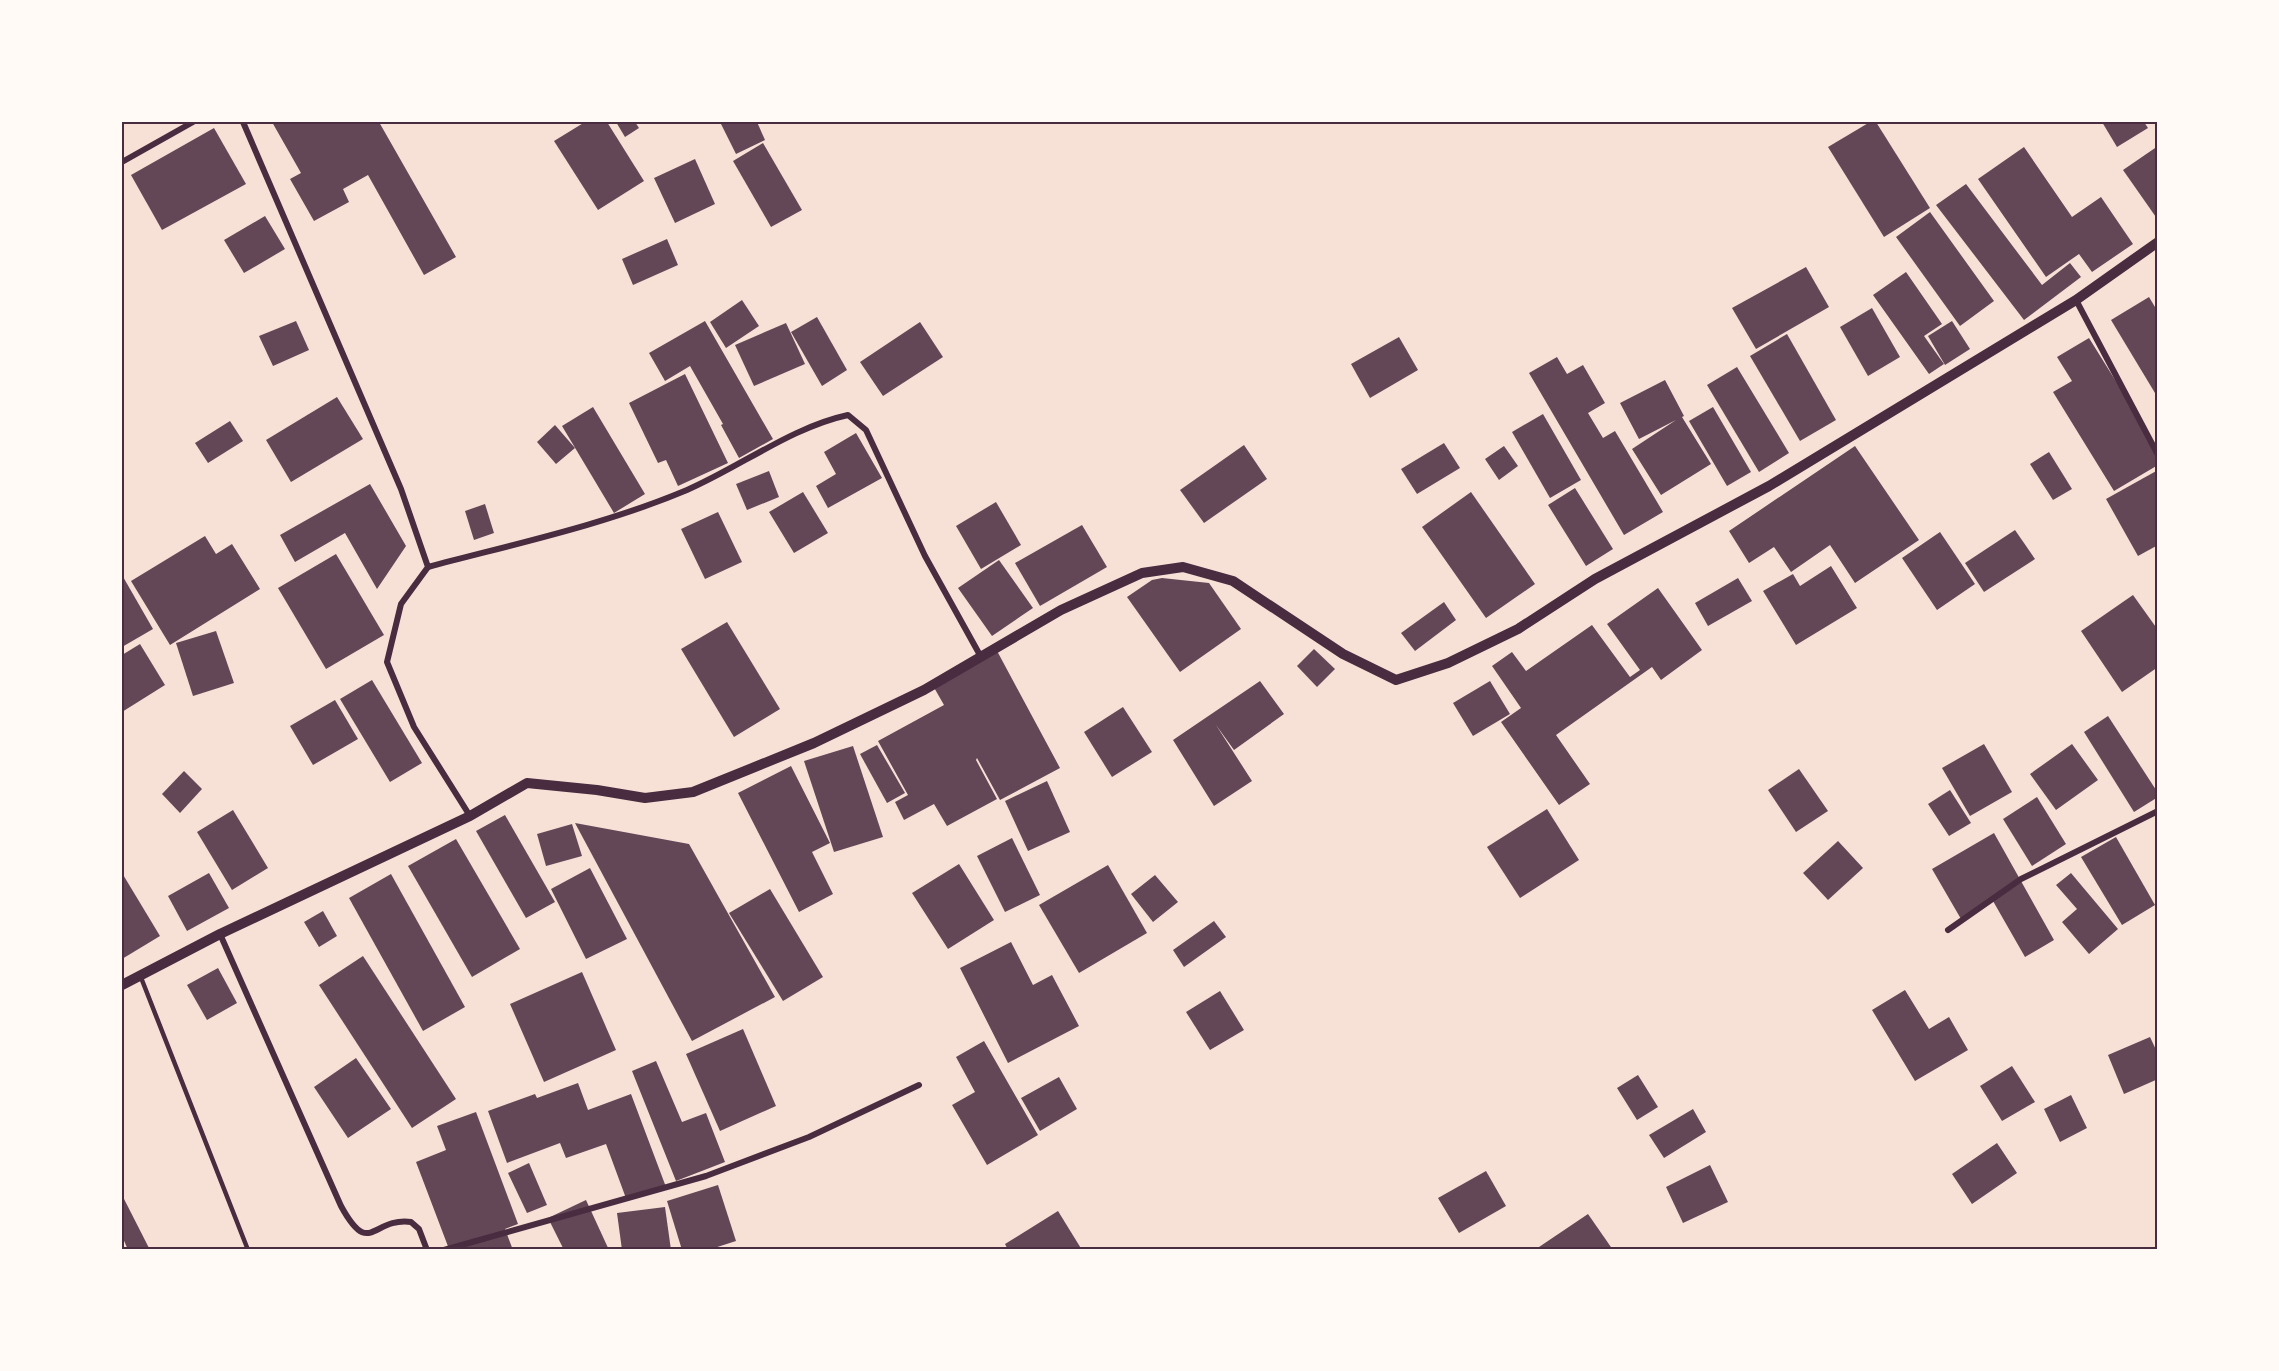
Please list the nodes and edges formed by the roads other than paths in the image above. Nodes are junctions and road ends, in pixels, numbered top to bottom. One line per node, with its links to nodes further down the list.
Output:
1 (192, 122): 3 (street)
2 (243, 122): 7 (street)
3 (122, 162)
4 (2157, 242): 5 (street)
5 (2076, 300): 6 (street); 8 (street)
6 (2157, 455)
7 (428, 567): 8 (street); 10 (street)
8 (981, 657): 10 (street)
9 (2157, 811): 11 (street)
10 (470, 816): 12 (street)
11 (1948, 930)
12 (220, 934): 13 (street); 17 (street)
13 (140, 975): 14 (street); 16 (lane)
14 (122, 985)
15 (919, 1085): 18 (street)
16 (248, 1250)
17 (427, 1250)
18 (444, 1250)

